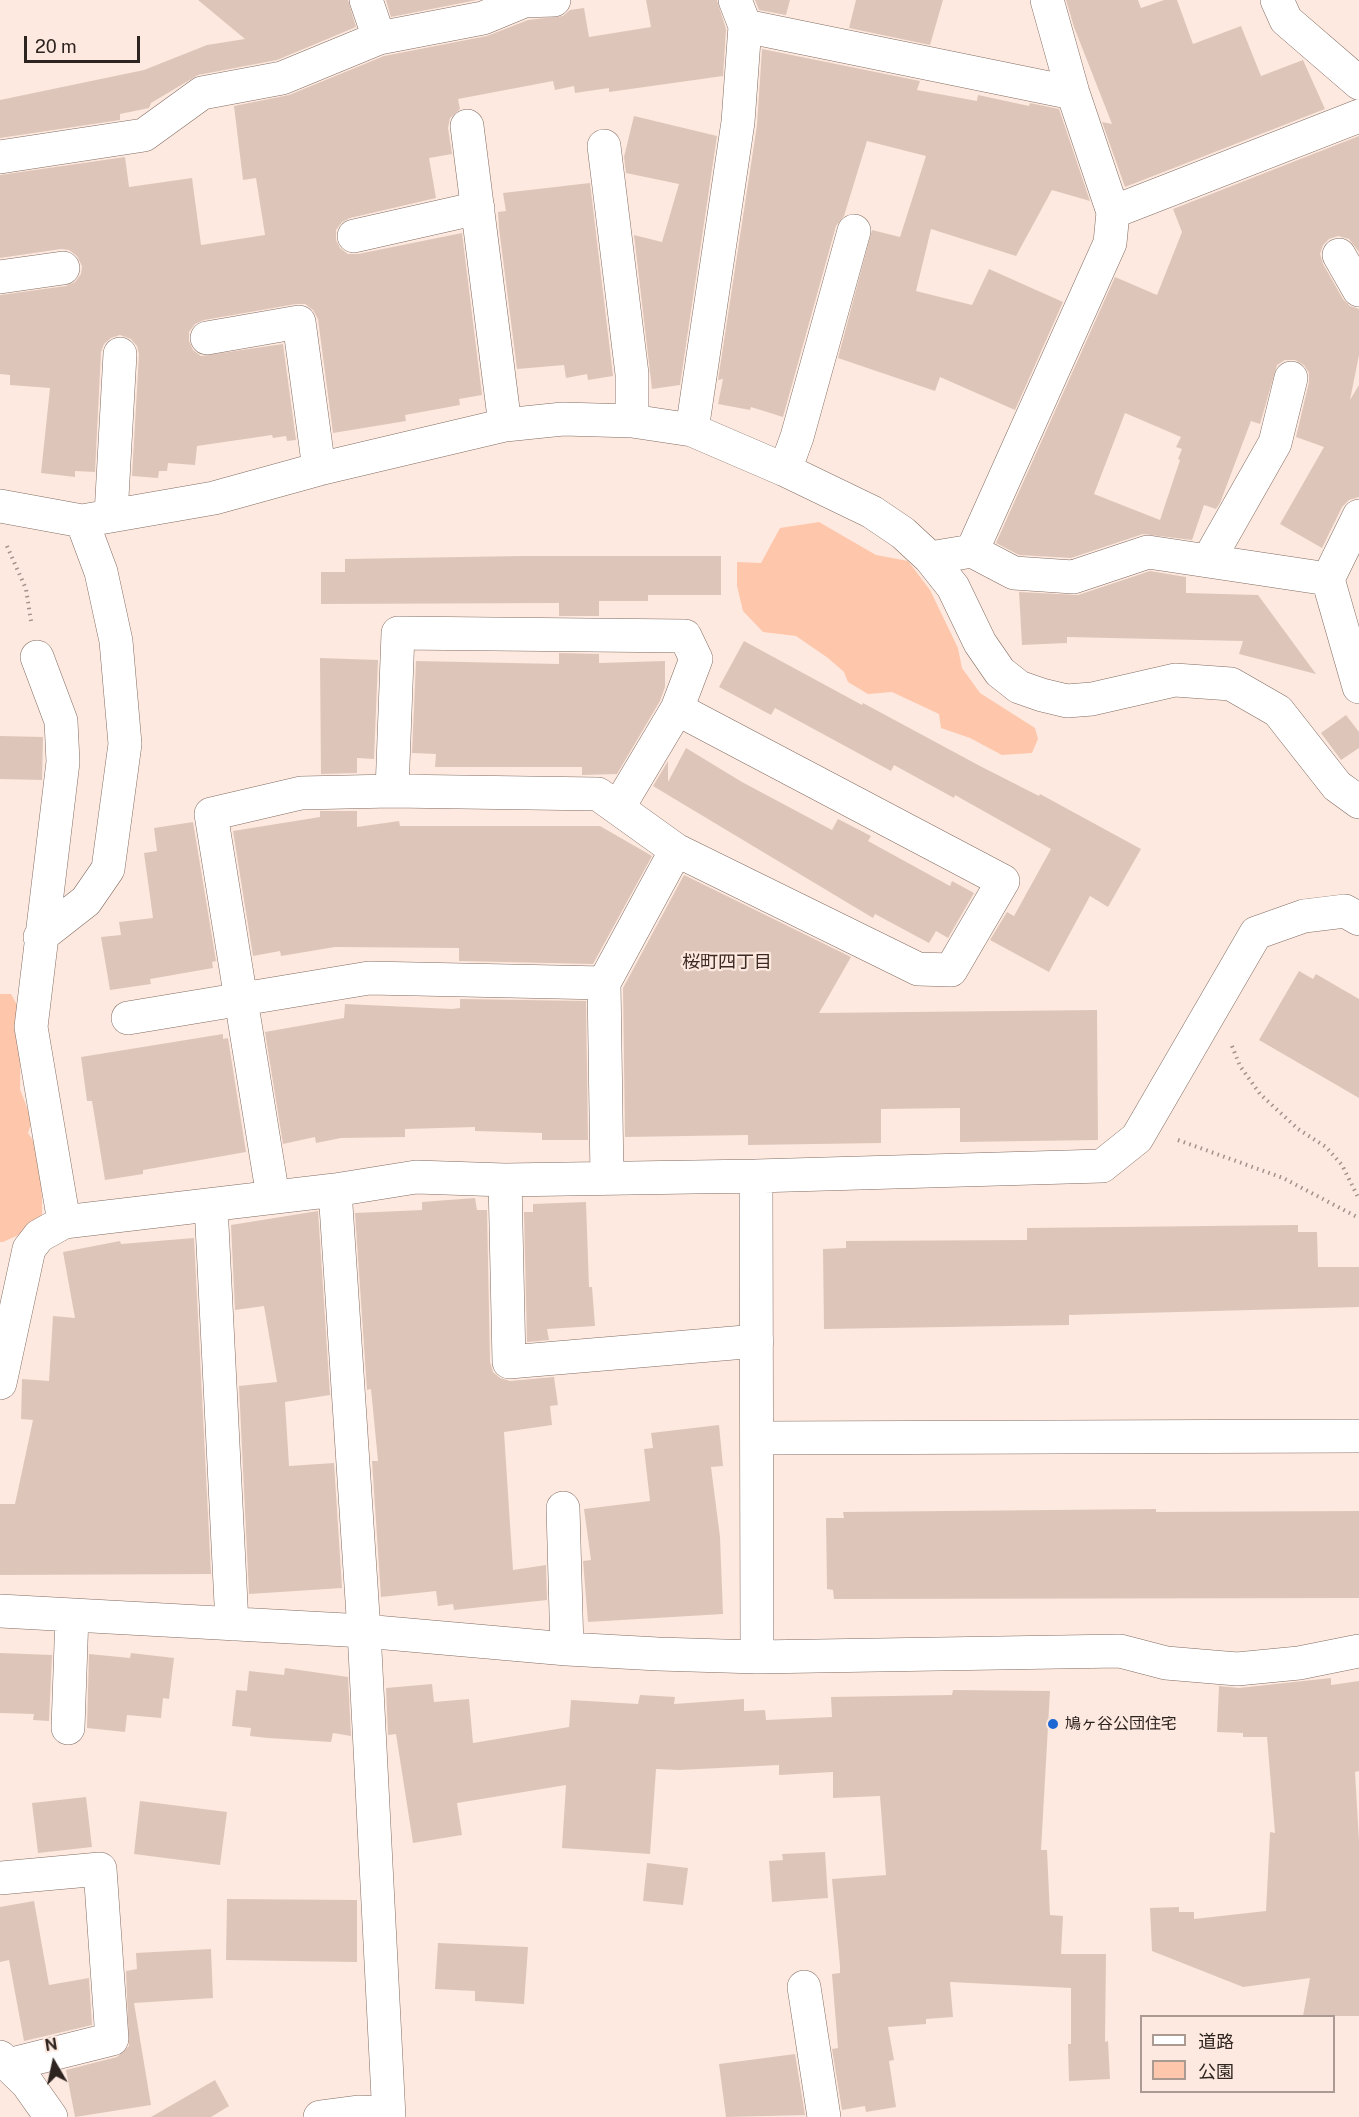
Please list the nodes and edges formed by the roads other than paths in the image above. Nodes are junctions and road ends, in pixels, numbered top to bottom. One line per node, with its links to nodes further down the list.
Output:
1 (366, 0): 6 (street)
2 (554, 0): 6 (street)
3 (1047, 0): 8 (street)
4 (1277, 0): 7 (street)
5 (740, 13): 8 (street); 26 (street)
6 (379, 38): 12 (street)
7 (1359, 83)
8 (1073, 93): 14 (street)
9 (1359, 116): 14 (street)
10 (467, 126): 13 (street)
11 (604, 146): 24 (street)
12 (0, 158)
13 (478, 208): 16 (street); 25 (street)
14 (1113, 212): 32 (street)
15 (854, 231): 28 (street)
16 (354, 236)
17 (1339, 255): 20 (street)
18 (63, 268): 19 (street)
19 (0, 277)
20 (1359, 290)
21 (207, 338): 27 (street)
22 (120, 354): 31 (street)
23 (1292, 378): 34 (street)
24 (632, 421): 25 (street); 26 (street)
25 (505, 425): 27 (street)
26 (692, 430): 28 (street)
27 (319, 469): 31 (street)
28 (785, 470): 33 (street)
29 (0, 506): 31 (street)
30 (1359, 516): 35 (street)
31 (96, 518): 44 (street)
32 (972, 551): 33 (street); 34 (street)
33 (930, 558): 40 (street)
34 (1208, 561): 35 (street)
35 (1328, 579): 37 (street)
36 (37, 657): 44 (street)
37 (1359, 687)
38 (676, 709): 39 (street); 41 (street); 42 (street)
39 (392, 791): 41 (street); 46 (street)
40 (1359, 802)
41 (618, 808): 42 (street)
42 (676, 850): 45 (street)
43 (1359, 919): 48 (street)
44 (40, 937): 54 (street)
45 (604, 983): 46 (street); 49 (street)
46 (241, 997): 47 (street); 52 (street)
47 (128, 1018)
48 (756, 1176): 49 (street); 55 (street)
49 (608, 1178): 50 (street)
50 (505, 1180): 51 (street); 55 (street)
51 (335, 1190): 52 (street); 63 (street)
52 (273, 1197): 53 (street)
53 (211, 1205): 54 (street); 62 (street)
54 (63, 1222): 56 (street)
55 (757, 1341): 58 (street)
56 (0, 1383)
57 (1359, 1436): 58 (street)
58 (757, 1438): 66 (street)
59 (563, 1508): 64 (street)
60 (0, 1611): 61 (street)
61 (72, 1615): 62 (street); 67 (street)
62 (232, 1624): 63 (street)
63 (364, 1631): 64 (street); 71 (street)
64 (567, 1649): 66 (street)
65 (1359, 1651): 66 (street)
66 (757, 1657)
67 (68, 1728)
68 (0, 1878): 70 (street)
69 (804, 1988): 74 (street)
70 (4, 2061): 72 (street)
71 (388, 2115): 73 (street)
72 (51, 2117)
73 (320, 2117)
74 (824, 2117)

